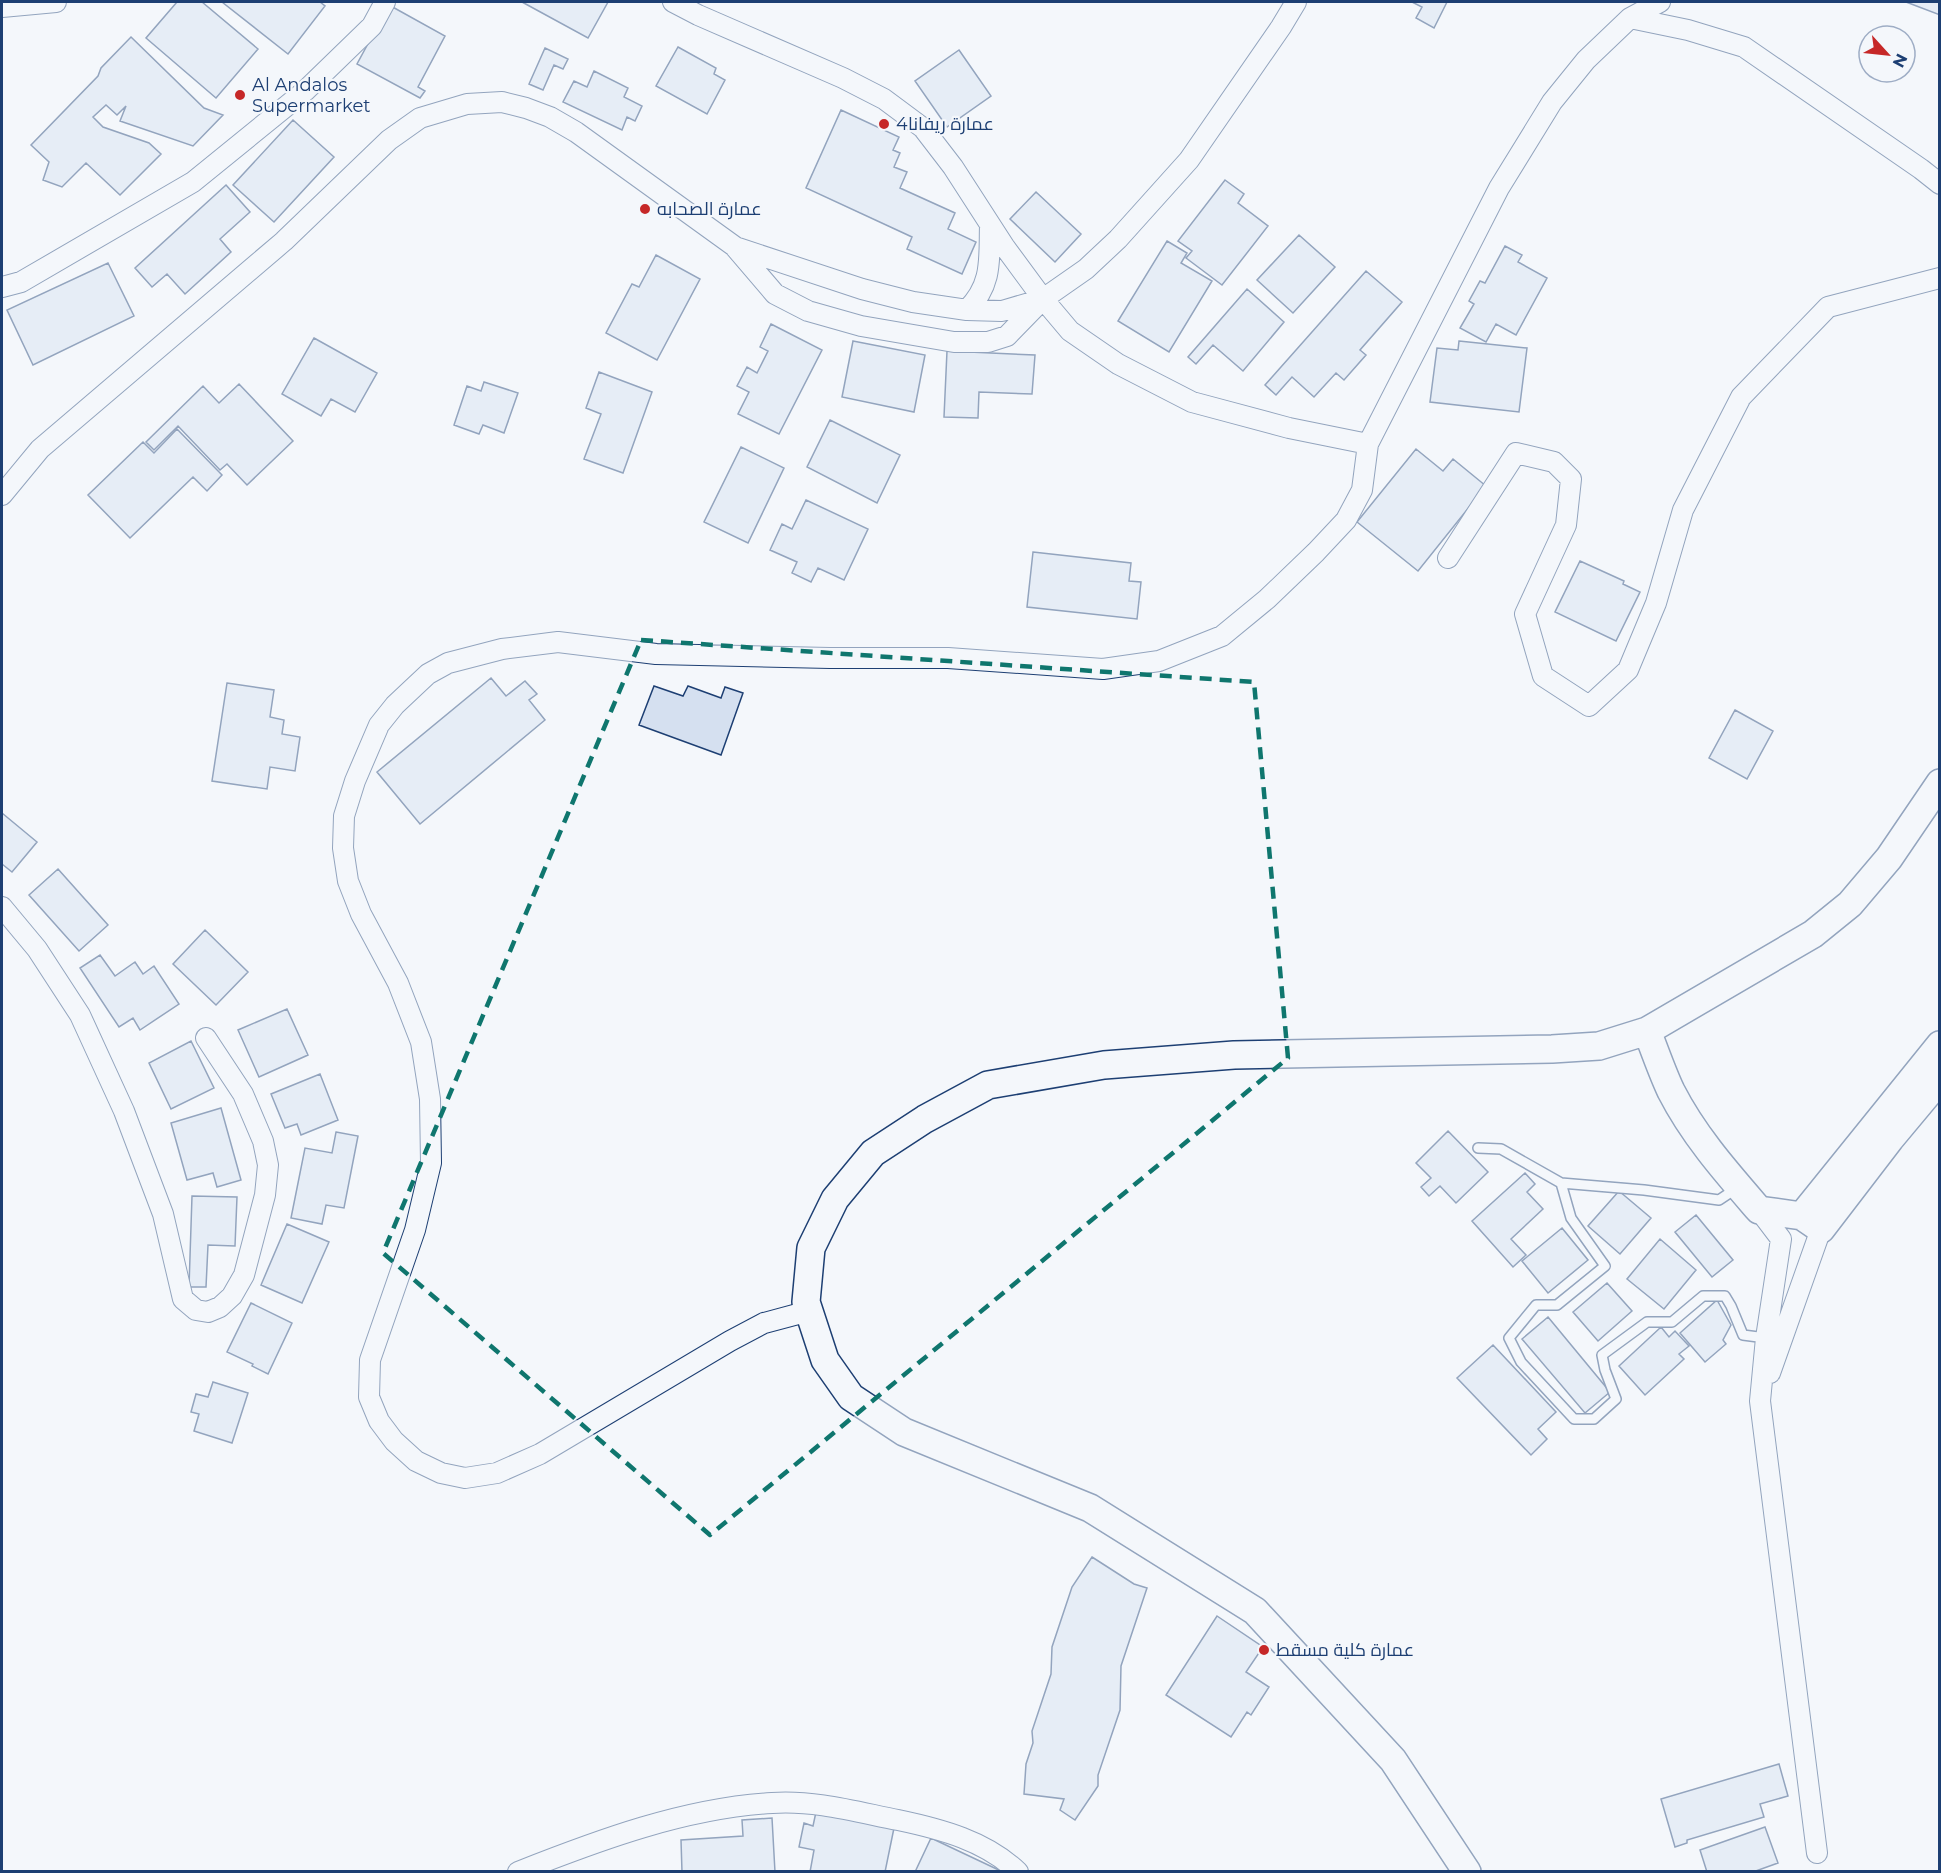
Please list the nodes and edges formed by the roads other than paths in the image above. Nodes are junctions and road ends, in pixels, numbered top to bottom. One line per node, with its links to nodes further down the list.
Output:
1 (56, 2): 6 (street)
2 (385, 2): 12 (street)
3 (673, 2): 9 (street)
4 (1296, 2): 13 (street)
5 (1660, 2): 7 (street)
6 (2, 7)
7 (1630, 18): 8 (street); 15 (street)
8 (1940, 184)
9 (990, 225): 13 (street); 14 (street)
10 (734, 246): 13 (street); 14 (street); 16 (street)
11 (1940, 278): 17 (street)
12 (2, 287)
13 (1043, 299): 14 (street); 15 (street)
14 (966, 310)
15 (1368, 444): 29 (street)
16 (2, 495)
17 (1448, 558)
18 (1940, 783): 20 (street)
19 (2, 907): 21 (street)
20 (1647, 1031): 26 (street); 29 (street)
21 (206, 1038)
22 (1940, 1045): 28 (street)
23 (1940, 1079): 28 (street)
24 (1478, 1148): 25 (lane)
25 (1561, 1183): 26 (lane); 30 (lane)
26 (1739, 1187): 27 (street)
27 (1759, 1210): 28 (street); 30 (street)
28 (1812, 1222): 31 (street)
29 (809, 1311): 35 (street)
30 (1766, 1338): 31 (street)
31 (1761, 1401): 32 (street)
32 (1817, 1853)
33 (518, 1872): 34 (street)
34 (1018, 1872)
35 (1467, 1872)

